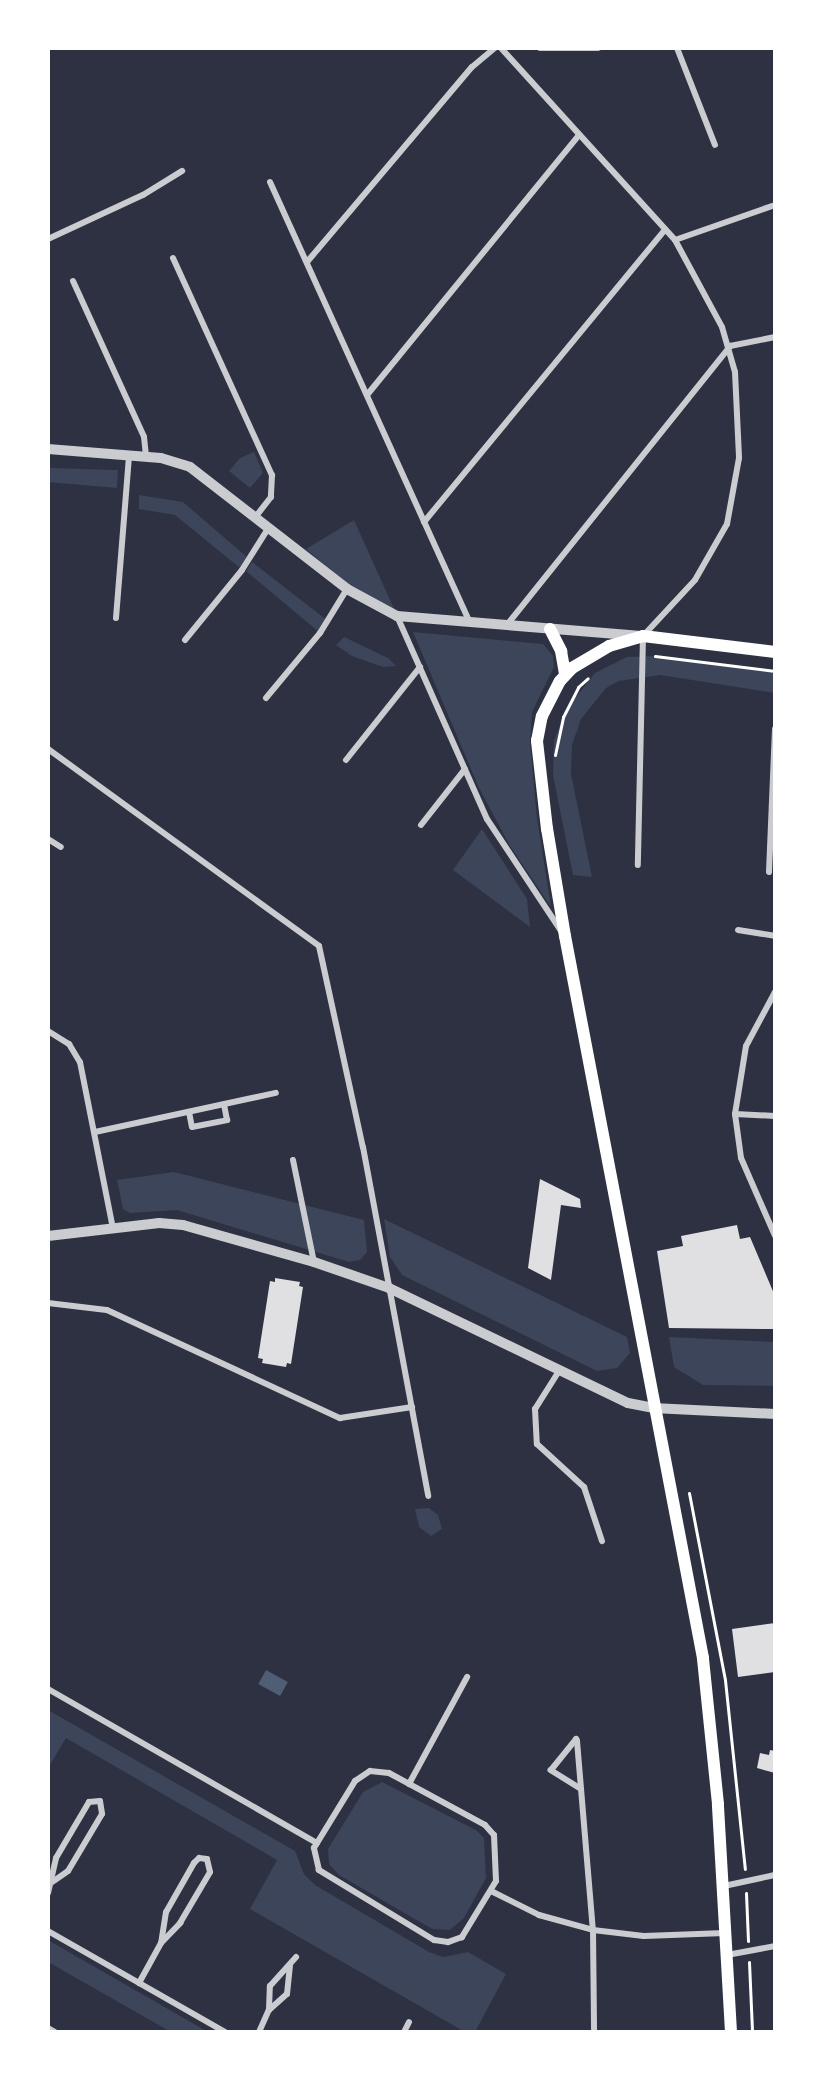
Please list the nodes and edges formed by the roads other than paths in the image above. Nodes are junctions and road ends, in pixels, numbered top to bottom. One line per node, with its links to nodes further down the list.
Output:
1 (495, 48): 15 (street)
2 (501, 48): 6 (street)
3 (540, 48): 4 (street)
4 (598, 48)
5 (677, 48): 7 (street)
6 (579, 135): 11 (street); 19 (street)
7 (715, 145)
8 (182, 171): 12 (street)
9 (270, 182): 15 (street)
10 (775, 205): 13 (street)
11 (666, 230): 13 (street); 24 (street)
12 (48, 239)
13 (675, 240): 18 (street)
14 (173, 258): 23 (street)
15 (307, 262): 19 (street)
16 (73, 281): 22 (street)
17 (775, 337): 18 (street)
18 (730, 346): 30 (street); 32 (street)
19 (367, 395): 24 (street)
20 (48, 449): 21 (street)
21 (129, 455): 22 (street); 28 (street)
22 (146, 457): 23 (street)
23 (256, 516): 25 (street)
24 (424, 522): 29 (street)
25 (270, 527): 26 (street); 33 (street)
26 (347, 589): 27 (street); 37 (street)
27 (397, 616): 29 (street); 35 (street)
28 (116, 618)
29 (470, 624): 30 (street)
30 (505, 626): 31 (street)
31 (550, 629): 32 (street); 36 (main road)
32 (643, 636): 34 (main road); 36 (main road); 45 (street)
33 (185, 640)
34 (775, 652)
35 (420, 666): 40 (street); 41 (street)
36 (565, 674): 48 (main road)
37 (266, 698)
38 (775, 729): 46 (street)
39 (48, 750): 63 (street)
40 (346, 760)
41 (465, 769): 42 (street); 48 (street)
42 (421, 825)
43 (48, 839): 44 (street)
44 (62, 847)
45 (638, 865)
46 (769, 872)
47 (738, 930): 49 (street)
48 (565, 936): 67 (main road)
49 (775, 936)
50 (775, 992): 55 (street)
51 (48, 1031): 57 (street)
52 (276, 1094): 53 (street)
53 (224, 1104): 54 (street); 54 (street)
54 (189, 1112): 57 (street)
55 (735, 1114): 56 (street); 61 (street)
56 (775, 1116)
57 (95, 1132): 59 (street)
58 (293, 1160): 62 (street)
59 (113, 1228): 60 (street); 62 (street)
60 (48, 1236)
61 (775, 1236)
62 (315, 1262): 63 (street)
63 (389, 1288): 65 (street); 66 (street)
64 (48, 1303): 66 (street)
65 (559, 1371): 67 (street); 70 (street)
66 (412, 1407): 69 (street)
67 (653, 1408): 68 (street); 78 (main road)
68 (775, 1414)
69 (428, 1496)
70 (602, 1541)
71 (467, 1677): 73 (street)
72 (48, 1689): 75 (street)
73 (409, 1784): 75 (street); 79 (street)
74 (581, 1789): 74 (street); 81 (street)
75 (317, 1843): 79 (street)
76 (775, 1875): 78 (street)
77 (52, 1882): 77 (street); 80 (street)
78 (724, 1886): 83 (main road)
79 (491, 1891): 81 (street)
80 (48, 1893)
81 (593, 1930): 83 (street); 97 (street)
82 (48, 1931): 89 (street)
83 (725, 1933): 86 (main road)
84 (161, 1942): 84 (street); 89 (street)
85 (775, 1946): 86 (street)
86 (727, 1955): 98 (main road)
87 (296, 1957): 88 (street)
88 (290, 1966): 90 (street); 90 (street)
89 (139, 1983): 94 (street)
90 (269, 2010): 95 (street)
91 (409, 2022): 96 (street)
92 (48, 2028): 93 (street)
93 (55, 2032)
94 (225, 2032)
95 (258, 2032)
96 (404, 2032)
97 (594, 2032)
98 (731, 2032)

